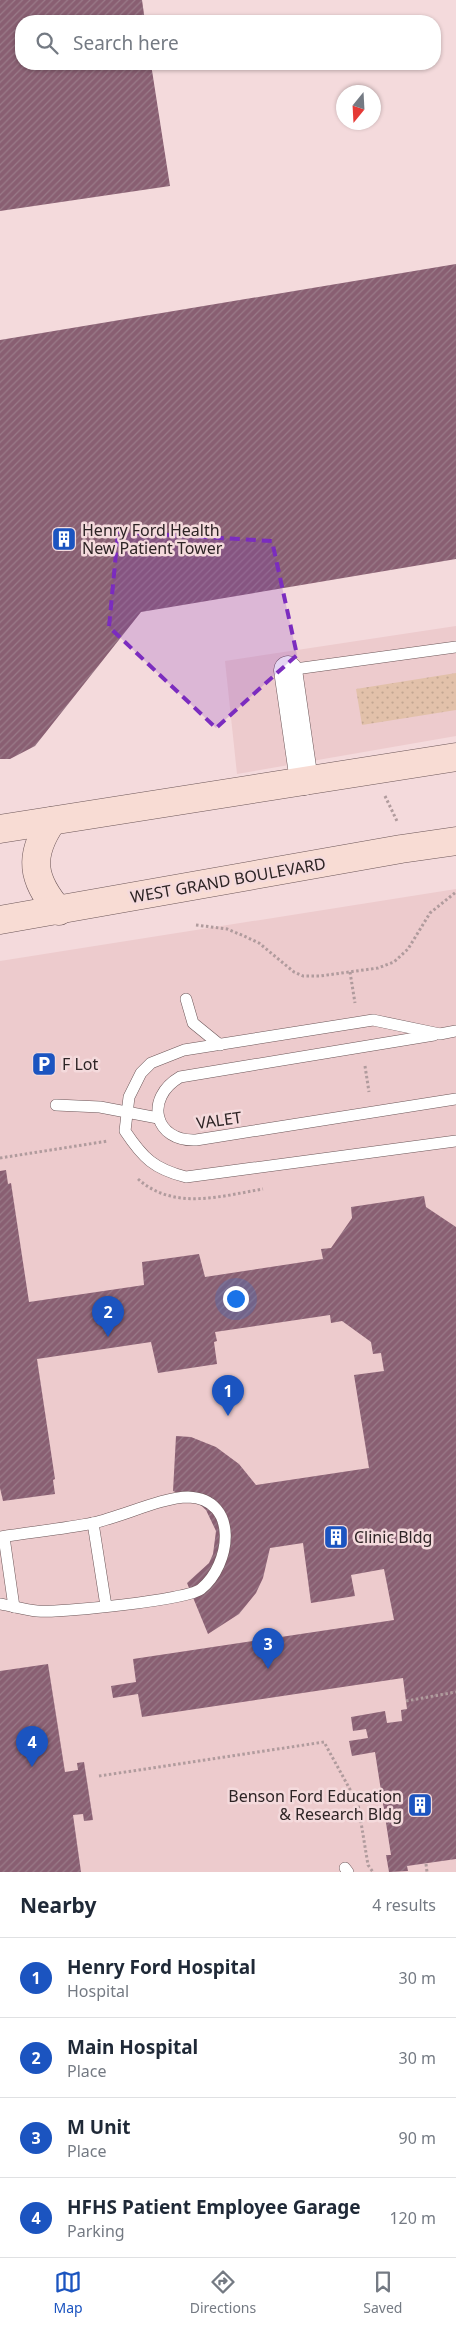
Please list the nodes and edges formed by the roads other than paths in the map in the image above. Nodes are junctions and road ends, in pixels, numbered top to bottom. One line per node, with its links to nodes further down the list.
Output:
1 (456, 647): 2 (lane)
2 (288, 670): 4 (street)
3 (456, 757): 4 (main road)
4 (304, 781): 5 (main road)
5 (52, 821): 6 (main road); 8 (main road)
6 (0, 829)
7 (456, 841): 8 (main road, WEST GRAND BOULEVARD)
8 (59, 911): 9 (main road, WEST GRAND BOULEVARD)
9 (0, 920)
10 (186, 998): 13 (lane)
11 (456, 1032): 12 (lane)
12 (440, 1034): 13 (lane); 17 (lane)
13 (220, 1045): 16 (lane)
14 (456, 1099): 17 (lane, VALET)
15 (56, 1105): 16 (lane)
16 (126, 1113): 17 (lane); 18 (lane)
17 (158, 1118)
18 (456, 1141)
19 (93, 1523): 20 (lane); 23 (lane); 23 (lane)
20 (2, 1537): 22 (lane)
21 (0, 1604): 22 (lane)
22 (14, 1606): 23 (lane)
23 (106, 1606)

